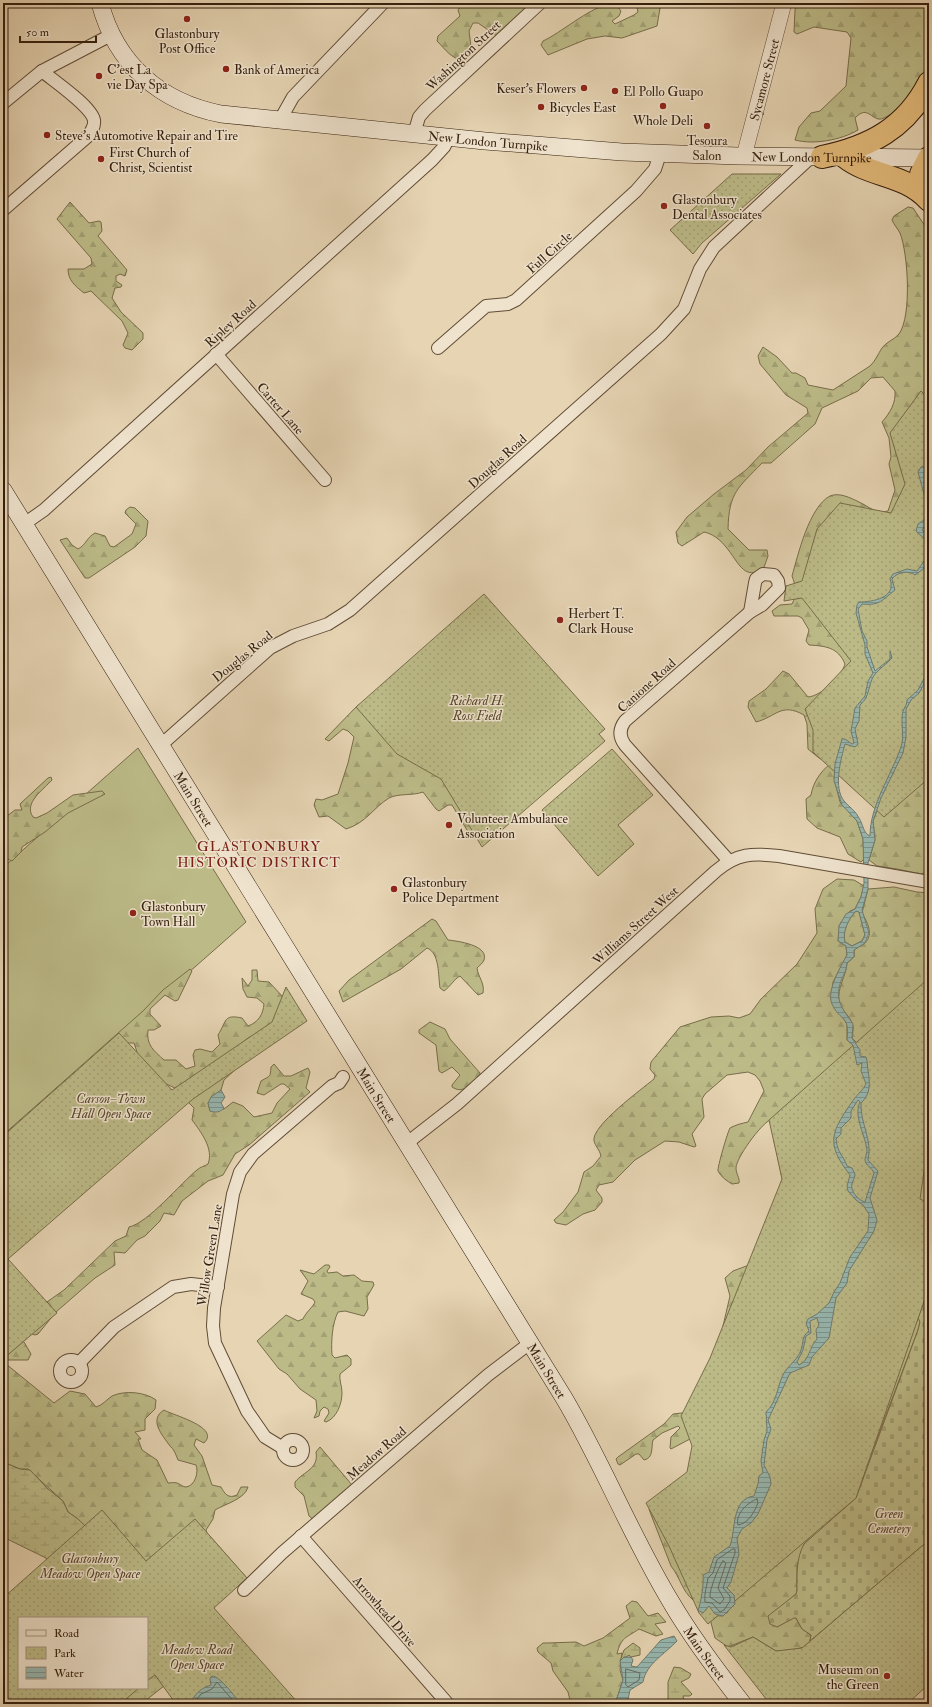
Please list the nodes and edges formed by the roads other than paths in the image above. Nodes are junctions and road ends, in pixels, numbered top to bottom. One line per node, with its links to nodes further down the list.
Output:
1 (100, 3): 5 (main road, New London Turnpike)
2 (383, 3): 9 (street)
3 (540, 3): 10 (street, Washington Street)
4 (784, 3): 13 (street, Sycamore Street)
5 (111, 35): 6 (street); 9 (main road, New London Turnpike)
6 (42, 71): 8 (street); 18 (street)
7 (929, 83): 14 (highway)
8 (3, 103)
9 (280, 120): 10 (main road, New London Turnpike)
10 (414, 134): 11 (main road, New London Turnpike)
11 (448, 137): 12 (main road, New London Turnpike); 20 (street, Ripley Road)
12 (660, 154): 13 (main road, New London Turnpike); 19 (street, Full Circle)
13 (744, 156): 14 (main road, New London Turnpike)
14 (816, 157): 15 (main road, New London Turnpike); 25 (street, Douglas Road)
15 (845, 157): 16 (main road, New London Turnpike); 17 (highway)
16 (929, 158): 17 (highway)
17 (925, 196)
18 (3, 210)
19 (438, 348)
20 (216, 354): 21 (street, Carter Lane); 23 (street, Ripley Road)
21 (324, 480)
22 (3, 490): 23 (main road, Main Street)
23 (24, 524): 25 (main road, Main Street)
24 (750, 612): 26 (street, Canione Road)
25 (161, 745): 28 (main road, Main Street)
26 (729, 861): 27 (street, Williams Street West); 29 (street, Williams Street West)
27 (929, 882)
28 (359, 1066): 29 (main road, Main Street); 30 (street, Willow Green Lane)
29 (407, 1143): 31 (main road, Main Street)
30 (218, 1287): 32 (street); 33 (street, Willow Green Lane)
31 (530, 1343): 34 (street, Meadow Road); 37 (main road, Main Street)
32 (79, 1363)
33 (283, 1448)
34 (301, 1536): 35 (street, Meadow Road); 36 (street, Arrowhead Drive)
35 (244, 1590)
36 (448, 1704)
37 (743, 1704)

